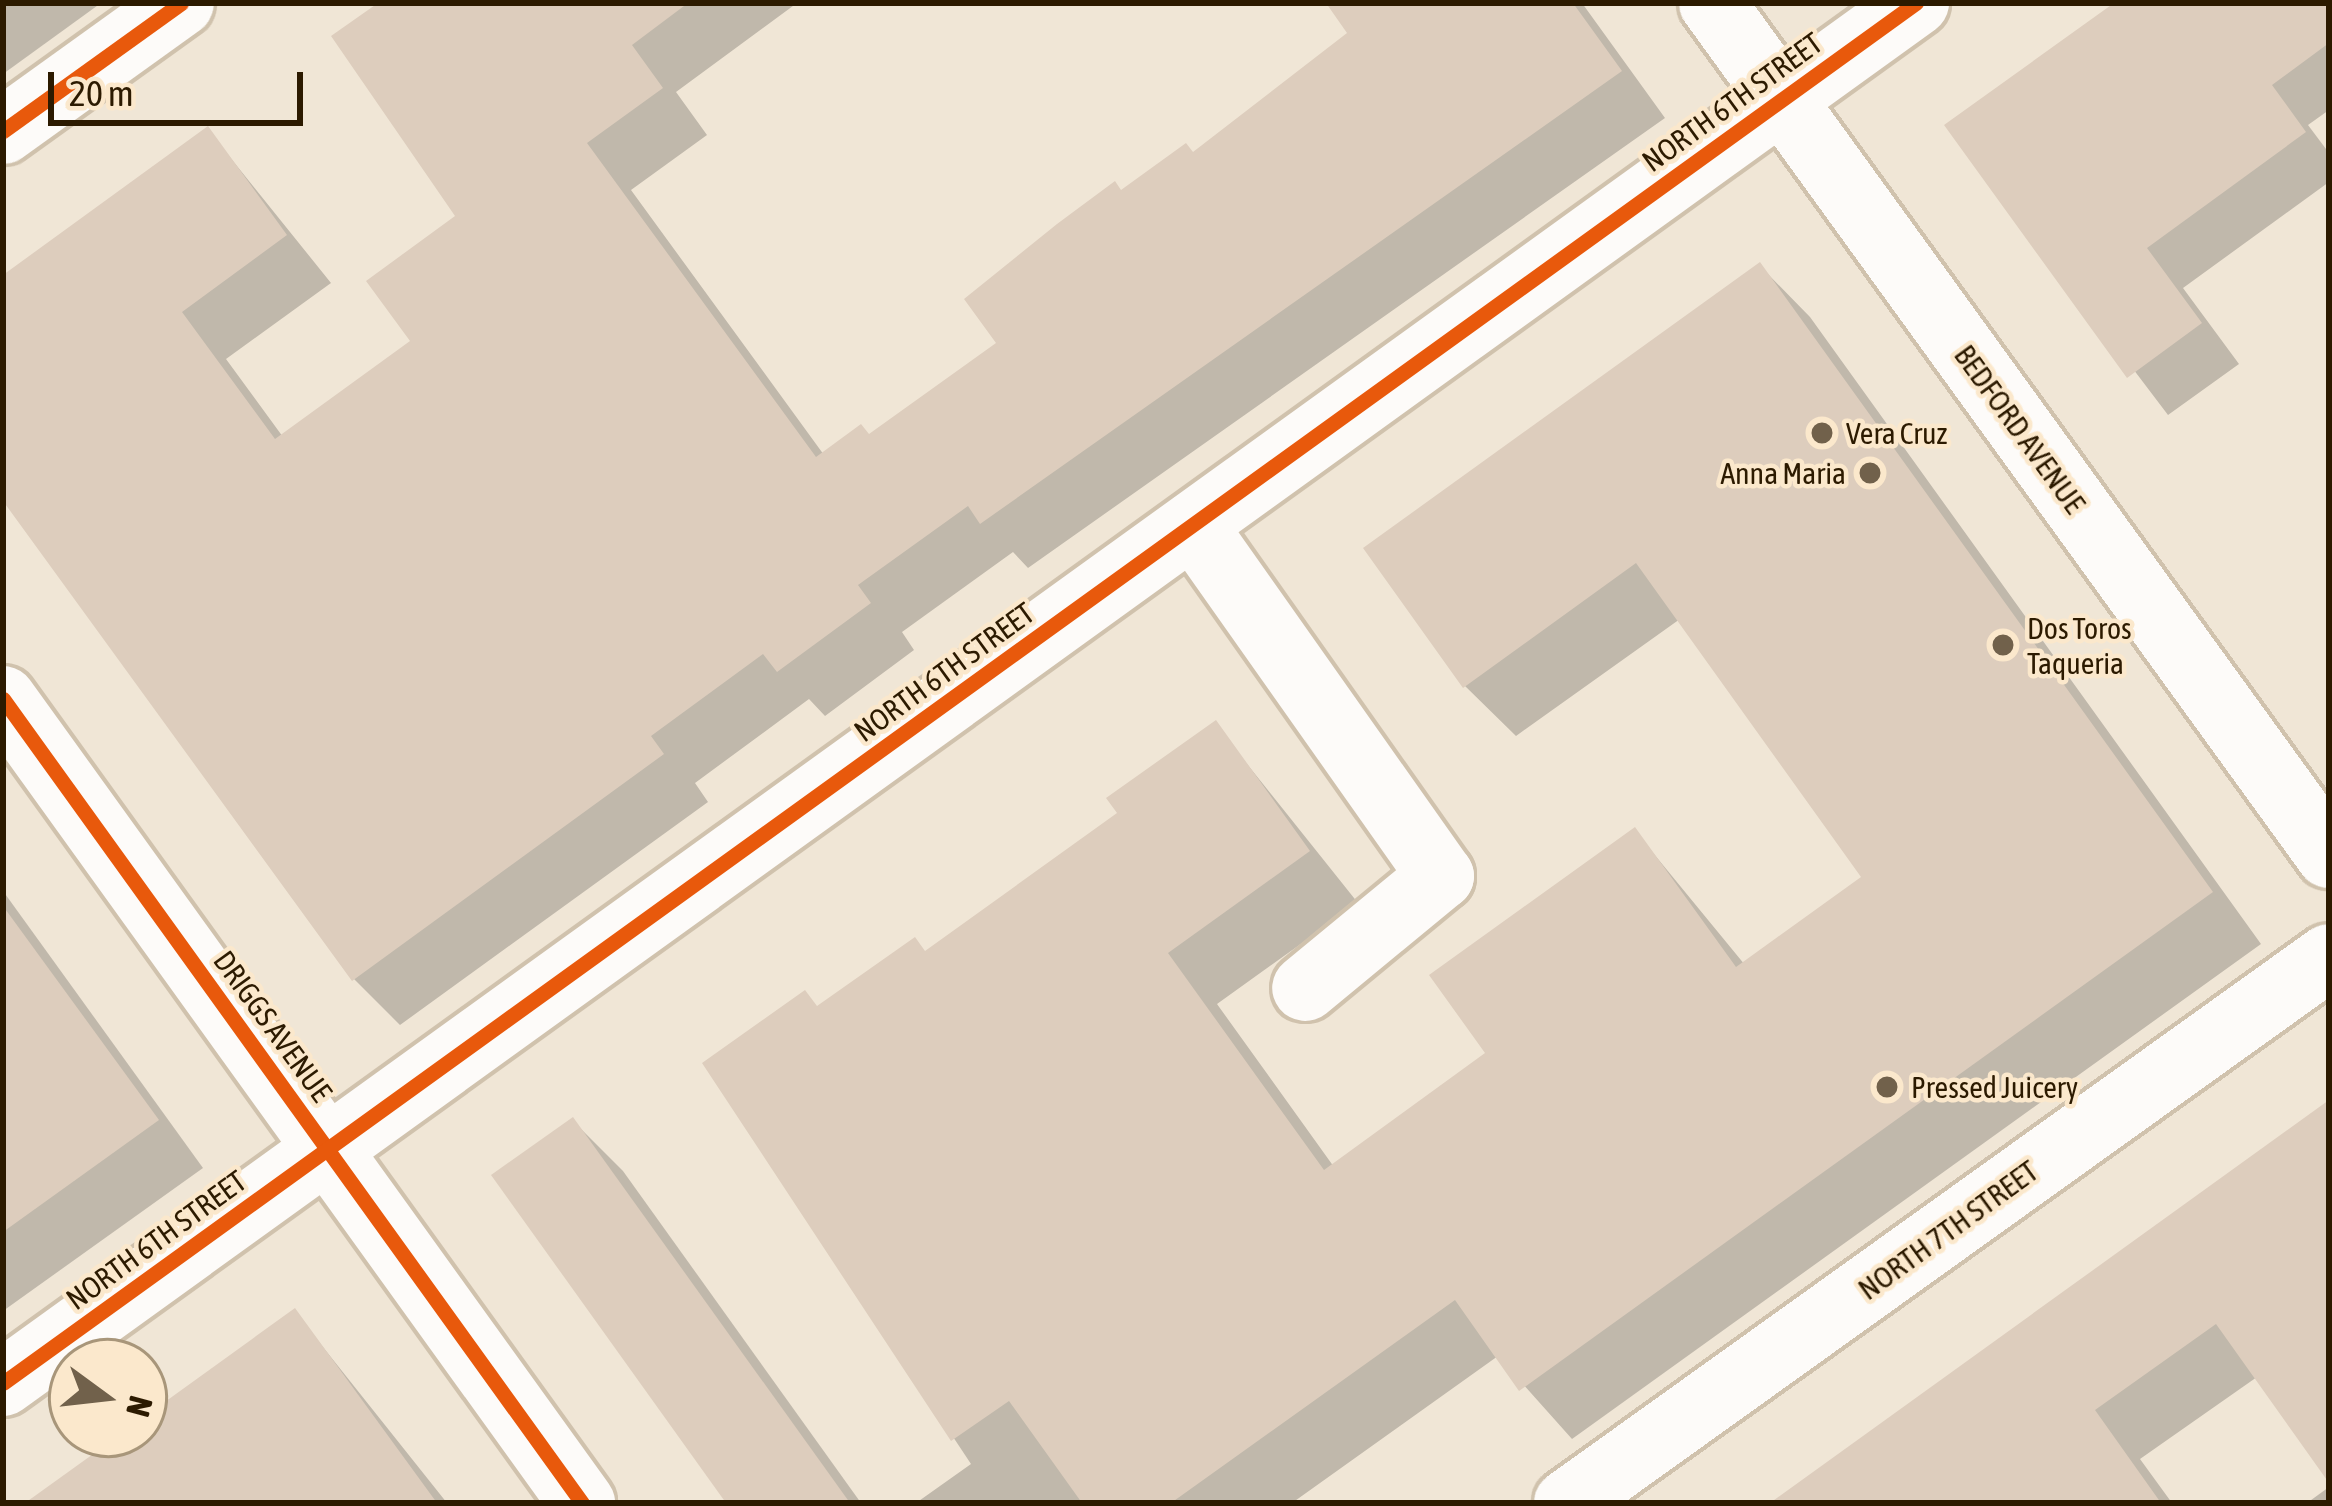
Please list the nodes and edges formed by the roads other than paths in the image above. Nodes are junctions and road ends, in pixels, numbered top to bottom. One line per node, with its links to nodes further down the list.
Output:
1 (181, 3): 5 (street)
2 (1712, 3): 4 (street, BEDFORD AVENUE)
3 (1916, 3): 4 (street, NORTH 6TH STREET)
4 (1782, 99): 6 (street, NORTH 6TH STREET); 8 (street, BEDFORD AVENUE)
5 (3, 131)
6 (1193, 525): 10 (street); 11 (street, NORTH 6TH STREET)
7 (3, 699): 11 (street, DRIGGS AVENUE)
8 (2329, 855)
9 (2329, 957): 14 (street, NORTH 7TH STREET)
10 (1306, 988)
11 (329, 1150): 12 (street, NORTH 6TH STREET); 13 (street, DRIGGS AVENUE)
12 (3, 1383)
13 (582, 1503)
14 (1567, 1503)

